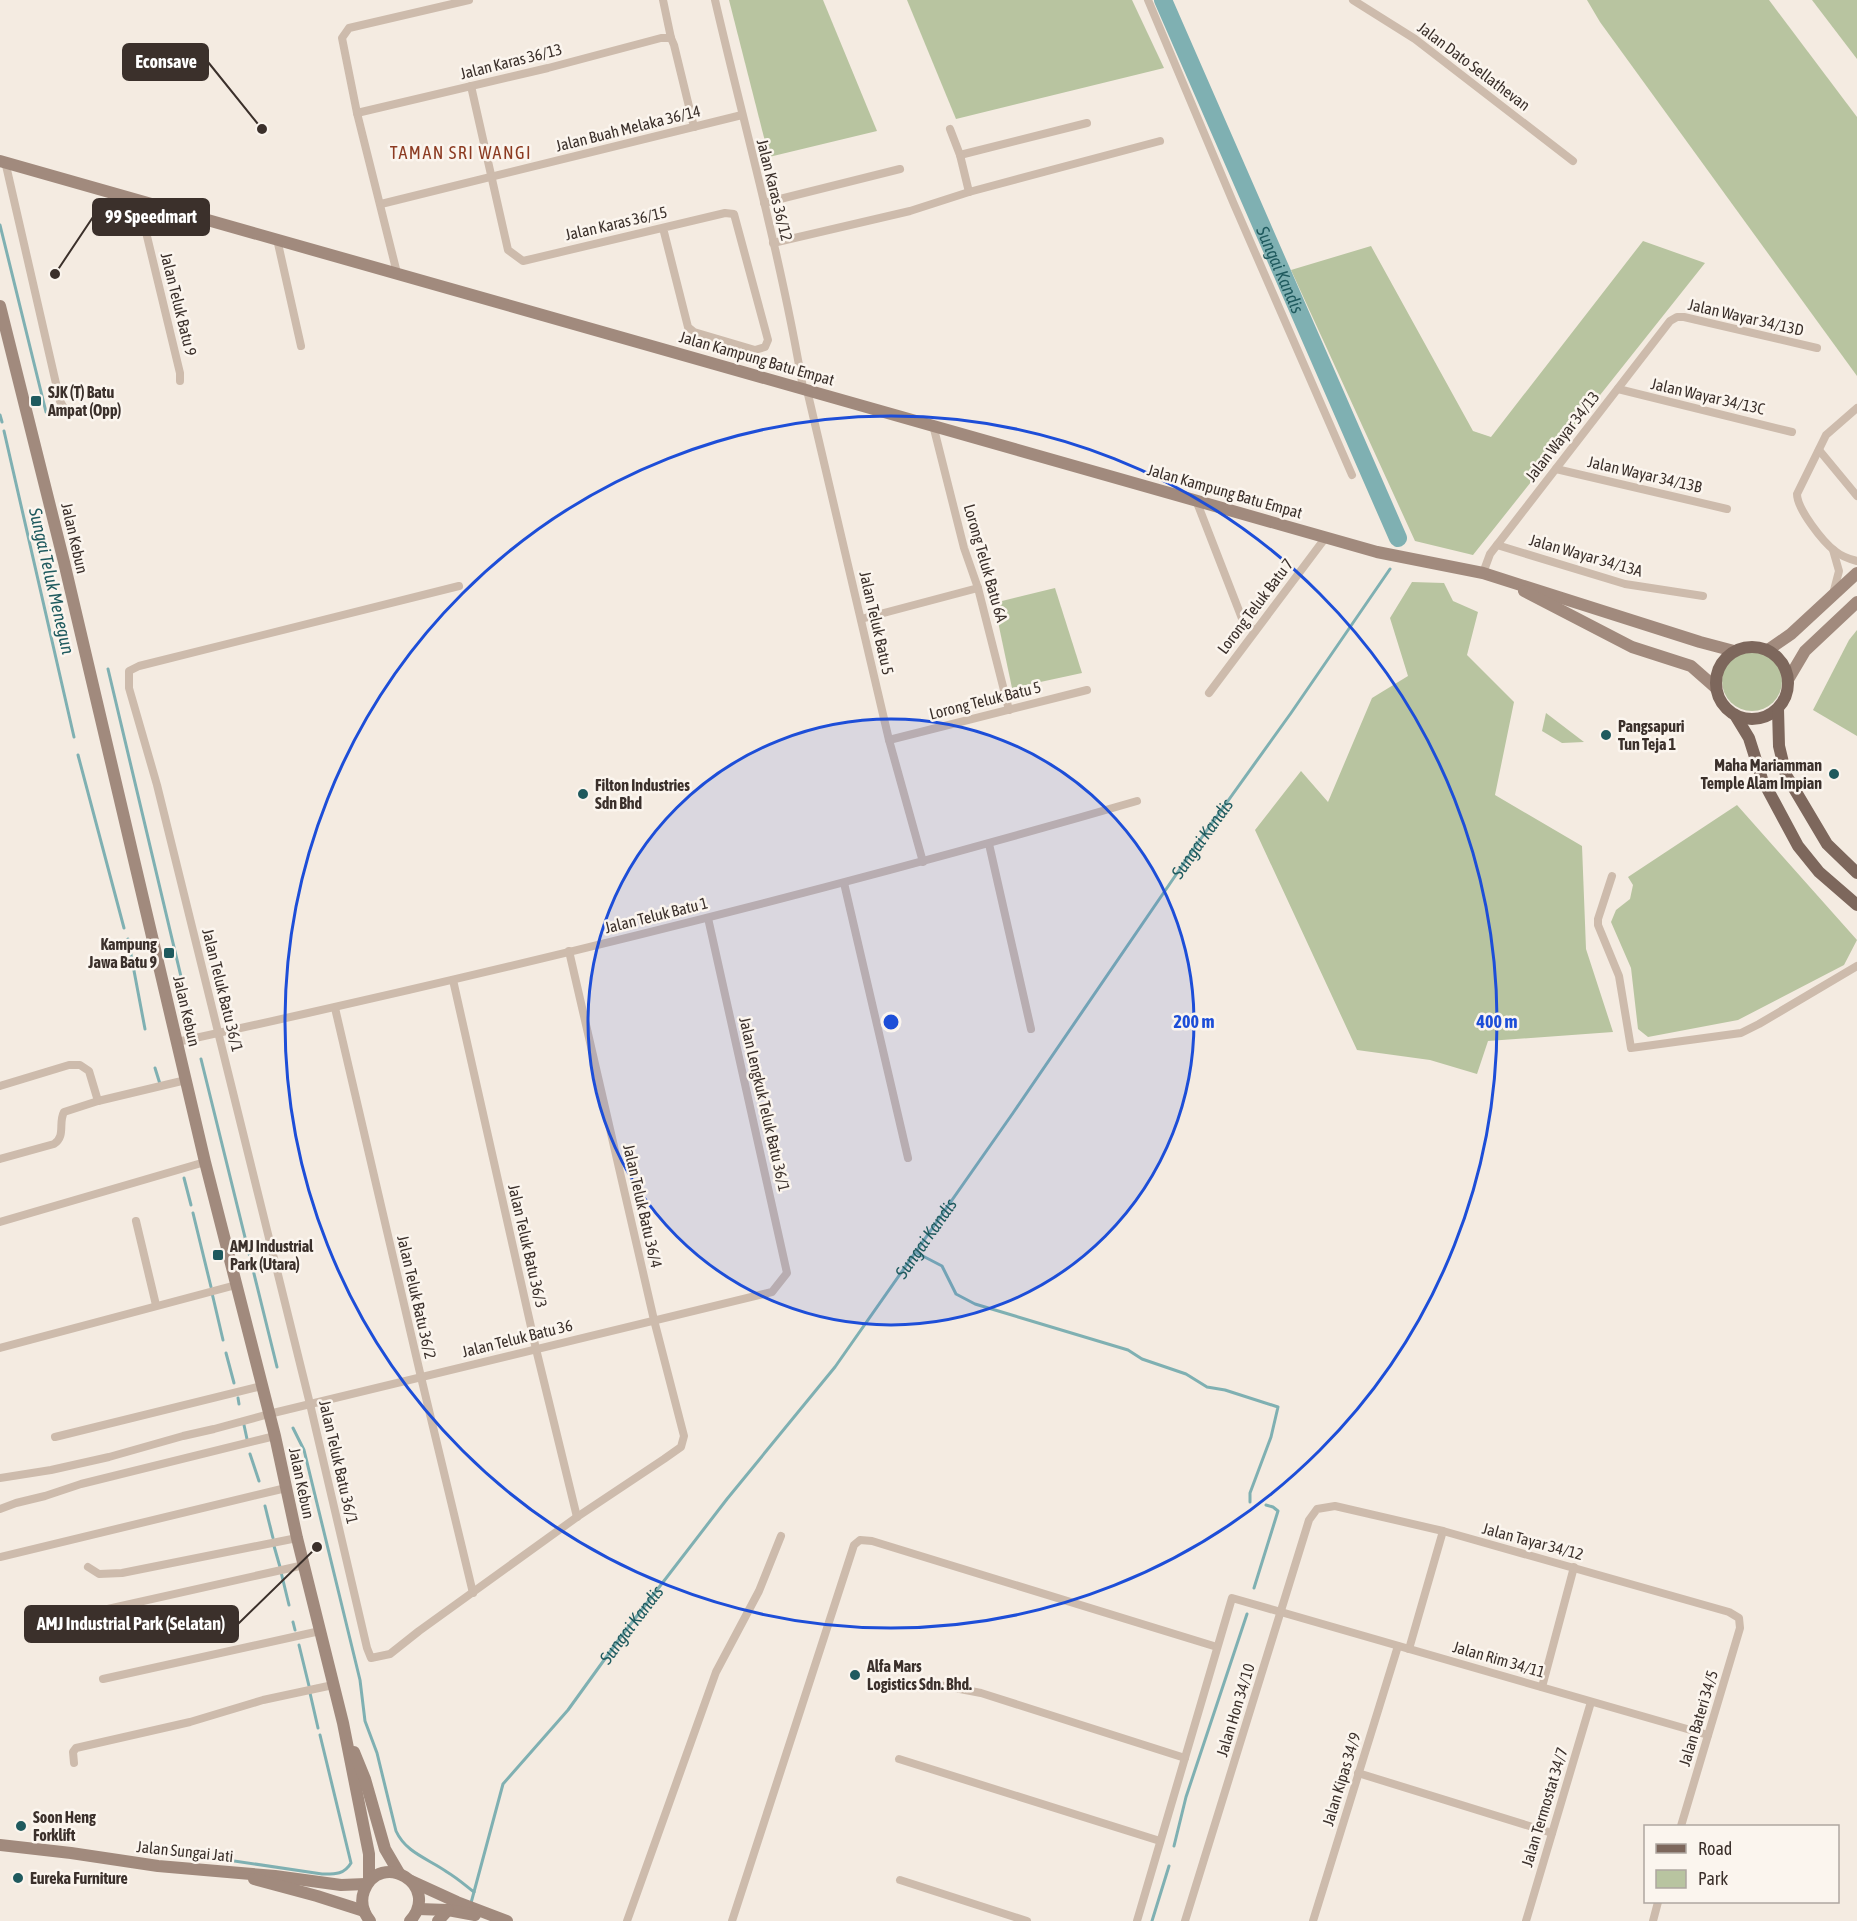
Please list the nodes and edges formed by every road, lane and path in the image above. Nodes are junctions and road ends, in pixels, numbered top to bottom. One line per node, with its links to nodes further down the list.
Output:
1 (469, 0): 8 (street)
2 (663, 0): 6 (street)
3 (715, 0): 9 (street, Jalan Karas 36/12)
4 (1148, 0): 40 (street)
5 (1353, 0): 16 (street, Jalan Dato Sellathevan)
6 (670, 38): 7 (street, Jalan Karas 36/13); 11 (street)
7 (471, 86): 8 (street, Jalan Karas 36/13); 18 (street)
8 (357, 113): 22 (street)
9 (742, 115): 11 (street, Jalan Buah Melaka 36/14); 21 (street, Jalan Karas 36/12)
10 (1087, 123): 14 (street)
11 (694, 127): 18 (street, Jalan Buah Melaka 36/14)
12 (950, 129): 14 (street)
13 (1160, 141): 19 (street)
14 (960, 155): 19 (street)
15 (3, 161): 20 (main road, Jalan Kampung Batu Empat); 35 (street)
16 (1573, 161)
17 (900, 169): 21 (street)
18 (492, 177): 22 (street, Jalan Buah Melaka 36/14); 23 (street, Jalan Karas 36/15)
19 (969, 192): 25 (street)
20 (138, 199): 24 (main road, Jalan Kampung Batu Empat); 31 (street, Jalan Teluk Batu 9)
21 (764, 202): 25 (street, Jalan Karas 36/12)
22 (381, 204): 26 (street)
23 (663, 228): 23 (street, Jalan Karas 36/15)
24 (277, 239): 26 (main road, Jalan Kampung Batu Empat); 29 (street)
25 (773, 243): 32 (street, Jalan Karas 36/12)
26 (398, 273): 32 (main road, Jalan Kampung Batu Empat)
27 (0, 306): 82 (main road, Jalan Kebun)
28 (1671, 321): 30 (street, Jalan Wayar 34/13D); 33 (street, Jalan Wayar 34/13)
29 (301, 346)
30 (1817, 348)
31 (180, 381)
32 (805, 389): 36 (main road, Jalan Kampung Batu Empat); 56 (street, Jalan Teluk Batu 5)
33 (1618, 389): 37 (street, Jalan Wayar 34/13C); 39 (street, Jalan Wayar 34/13)
34 (1857, 408): 38 (street)
35 (65, 411)
36 (933, 425): 42 (main road, Jalan Kampung Batu Empat); 52 (street, Lorong Teluk Batu 6A)
37 (1792, 432)
38 (1819, 450): 41 (street); 46 (street)
39 (1556, 469): 43 (street, Jalan Wayar 34/13B); 45 (street, Jalan Wayar 34/13)
40 (1353, 475)
41 (1857, 496)
42 (1197, 501): 44 (main road, Jalan Kampung Batu Empat); 57 (street)
43 (1727, 509)
44 (1326, 537): 48 (main road, Jalan Kampung Batu Empat); 57 (street, Lorong Teluk Batu 7)
45 (1497, 545): 48 (street, Jalan Wayar 34/13); 54 (street, Jalan Wayar 34/13A)
46 (1833, 549): 47 (street); 53 (street)
47 (1857, 561)
48 (1483, 573): 50 (main road, Jalan Kampung Batu Empat)
49 (1857, 573): 53 (main road)
50 (1507, 580): 59 (main road, Jalan Kampung Batu Empat); 61 (main road, Jalan Kampung Batu Empat)
51 (459, 586): 81 (street, Jalan Teluk Batu 36/1)
52 (978, 588): 56 (street); 65 (street, Lorong Teluk Batu 6A)
53 (1833, 594): 58 (main road)
54 (1703, 596)
55 (1857, 602): 60 (main road)
56 (861, 619): 67 (street, Jalan Teluk Batu 5)
57 (1255, 631): 63 (street, Lorong Teluk Batu 7)
58 (1768, 650): 59 (main road); 60 (main road)
59 (1734, 651): 61 (main road)
60 (1789, 678): 64 (main road)
61 (1716, 688): 66 (main road)
62 (1087, 690): 65 (street, Lorong Teluk Batu 5)
63 (1209, 693)
64 (1778, 709): 66 (main road); 71 (main road)
65 (1009, 710): 67 (street, Lorong Teluk Batu 5)
66 (1735, 715): 74 (main road)
67 (890, 740): 70 (street, Jalan Teluk Batu 5)
68 (1137, 801): 69 (street, Jalan Teluk Batu 1)
69 (989, 844): 70 (street, Jalan Teluk Batu 1); 80 (street)
70 (923, 862): 73 (street, Jalan Teluk Batu 1)
71 (1857, 873)
72 (1612, 876): 77 (street)
73 (844, 883): 75 (street, Jalan Teluk Batu 1); 86 (street)
74 (1857, 905)
75 (708, 918): 76 (street, Jalan Teluk Batu 1); 92 (street, Jalan Lengkuk Teluk Batu 36/1)
76 (569, 951): 78 (street, Jalan Teluk Batu 1); 94 (street, Jalan Teluk Batu 36/4)
77 (1857, 966)
78 (453, 980): 79 (street, Jalan Teluk Batu 1); 96 (street, Jalan Teluk Batu 36/3)
79 (335, 1008): 81 (street, Jalan Teluk Batu 1); 97 (street, Jalan Teluk Batu 36/2)
80 (1031, 1029)
81 (218, 1033): 82 (street, Jalan Teluk Batu 1); 99 (street, Jalan Teluk Batu 36/1)
82 (177, 1042): 83 (main road, Jalan Kebun)
83 (186, 1080): 85 (street); 88 (main road, Jalan Kebun)
84 (0, 1086): 85 (street)
85 (98, 1101): 87 (street)
86 (908, 1158)
87 (0, 1159)
88 (205, 1162): 90 (street); 91 (main road, Jalan Kebun)
89 (136, 1221): 93 (street)
90 (0, 1222)
91 (236, 1285): 93 (street); 98 (main road, Jalan Kebun)
92 (772, 1292): 94 (street, Jalan Teluk Batu 36)
93 (156, 1305): 95 (street)
94 (654, 1320): 96 (street, Jalan Teluk Batu 36); 107 (street, Jalan Teluk Batu 36/4)
95 (0, 1348)
96 (536, 1349): 97 (street, Jalan Teluk Batu 36); 107 (street, Jalan Teluk Batu 36/3)
97 (421, 1377): 99 (street, Jalan Teluk Batu 36); 115 (street, Jalan Teluk Batu 36/2)
98 (262, 1386): 100 (main road, Jalan Kebun); 102 (street)
99 (310, 1404): 100 (street, Jalan Teluk Batu 36); 122 (street, Jalan Teluk Batu 36/1)
100 (269, 1414): 101 (main road, Jalan Kebun); 103 (street, Jalan Teluk Batu 36)
101 (275, 1436): 104 (main road, Jalan Kebun); 105 (street)
102 (55, 1437)
103 (0, 1478)
104 (286, 1488): 110 (main road, Jalan Kebun); 111 (street)
105 (0, 1509)
106 (1317, 1509): 108 (street, Jalan Tayar 34/12); 116 (street, Jalan Hon 34/10)
107 (577, 1517): 115 (street, Jalan Teluk Batu 36/4)
108 (1443, 1532): 114 (street, Jalan Tayar 34/12); 123 (street)
109 (781, 1536): 151 (street)
110 (297, 1538): 112 (main road, Jalan Kebun); 113 (street)
111 (0, 1557)
112 (304, 1565): 118 (street); 119 (main road, Jalan Kebun)
113 (88, 1567)
114 (1574, 1568): 117 (street, Jalan Tayar 34/12); 127 (street)
115 (473, 1593): 122 (street, Jalan Teluk Batu 36/4)
116 (1281, 1612): 120 (street, Jalan Rim 34/11); 121 (street, Jalan Rim 34/11); 155 (street, Jalan Hon 34/10)
117 (1739, 1618): 130 (street, Jalan Bateri 34/5)
118 (36, 1625)
119 (320, 1631): 124 (street); 126 (main road, Jalan Kebun)
120 (1398, 1646): 123 (street, Jalan Rim 34/11); 134 (street, Jalan Kipas 34/9)
121 (1217, 1647): 131 (street); 152 (street)
122 (367, 1648)
123 (1409, 1649): 127 (street, Jalan Rim 34/11)
124 (104, 1679)
125 (923, 1682): 131 (street)
126 (333, 1685): 129 (main road, Jalan Kebun); 133 (street)
127 (1542, 1687): 128 (street, Jalan Rim 34/11)
128 (1591, 1702): 130 (street, Jalan Rim 34/11); 136 (street, Jalan Termostat 34/7)
129 (343, 1723): 140 (main road, Jalan Kebun); 143 (main road, Jalan Kebun)
130 (1708, 1735): 135 (street, Jalan Bateri 34/5)
131 (1185, 1758): 137 (street)
132 (899, 1759): 137 (street)
133 (74, 1763)
134 (1358, 1773): 136 (street); 156 (street, Jalan Kipas 34/9)
135 (1682, 1825)
136 (1552, 1833): 157 (street, Jalan Termostat 34/7)
137 (1160, 1841): 154 (street)
138 (0, 1845): 139 (main road, Jalan Sungai Jati)
139 (232, 1873): 143 (main road, Jalan Sungai Jati); 147 (main road)
140 (399, 1873): 142 (main road); 143 (main road, Jalan Sungai Jati)
141 (900, 1880): 153 (street)
142 (411, 1881): 145 (main road); 150 (main road)
143 (368, 1883): 147 (main road, Jalan Kebun)
144 (1658, 1903): 158 (street)
145 (418, 1909): 146 (main road); 148 (main road)
146 (448, 1910): 149 (main road); 150 (main road)
147 (366, 1917)
148 (410, 1921)
149 (438, 1921)
150 (508, 1921)
151 (627, 1921)
152 (732, 1921)
153 (1028, 1921)
154 (1137, 1921)
155 (1185, 1921)
156 (1313, 1921)
157 (1526, 1921)
158 (1653, 1921)

